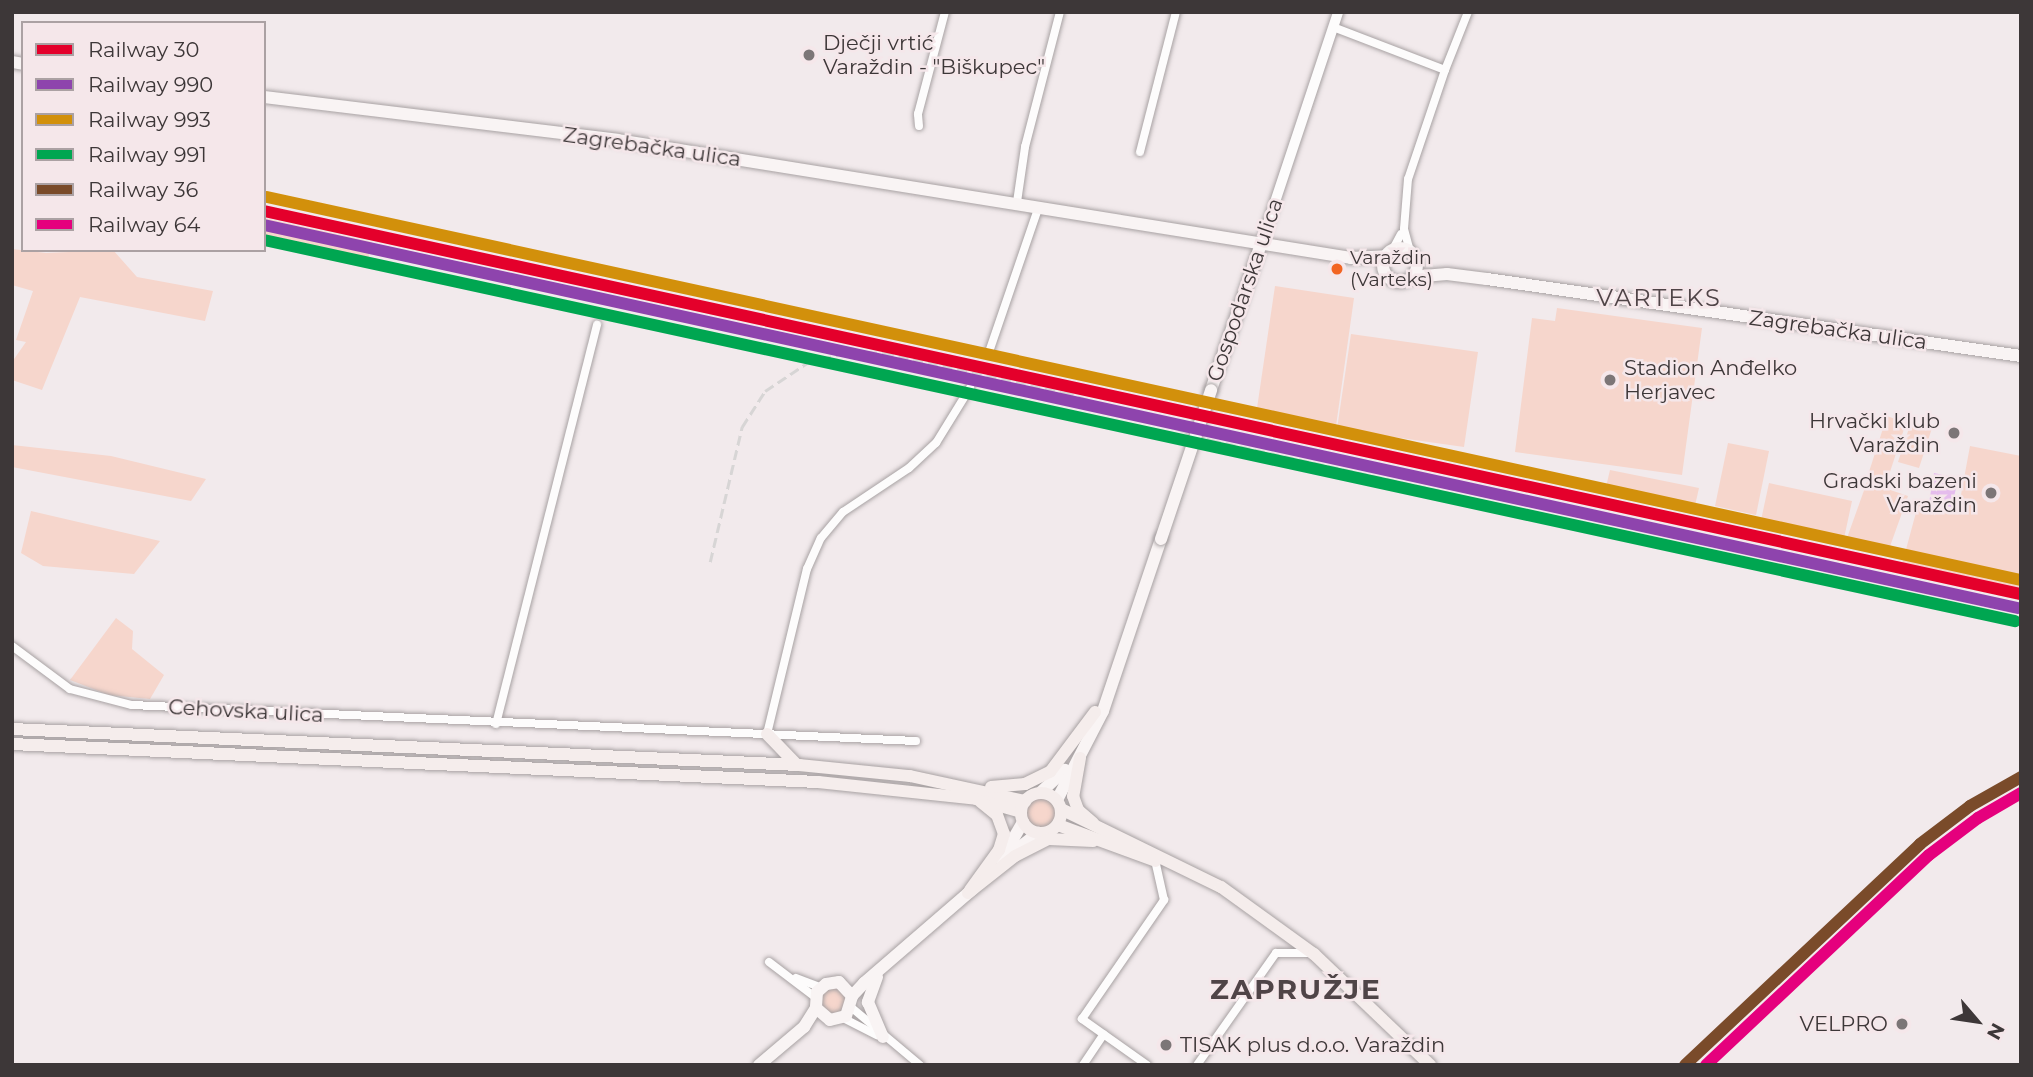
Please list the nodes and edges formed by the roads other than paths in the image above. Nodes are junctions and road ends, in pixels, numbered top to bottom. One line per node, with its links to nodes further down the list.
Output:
1 (945, 12): 9 (street)
2 (1060, 12): 11 (street)
3 (1176, 12): 10 (street)
4 (1338, 12): 6 (street, Gospodarska ulica)
5 (1468, 12): 7 (street)
6 (1334, 27): 7 (street); 14 (street, Gospodarska ulica)
7 (1445, 70): 13 (street)
8 (266, 97): 11 (main road, Zagrebačka ulica)
9 (919, 126)
10 (1140, 152)
11 (1017, 202): 12 (main road, Zagrebačka ulica)
12 (1039, 205): 14 (main road, Zagrebačka ulica); 22 (street)
13 (1404, 229): 15 (street); 16 (street)
14 (1262, 241): 17 (main road, Zagrebačka ulica); 26 (main road, Gospodarska ulica, bridge)
15 (1389, 253): 16 (main road, Zagrebačka ulica); 17 (main road, Zagrebačka ulica); 18 (main road)
16 (1413, 256): 19 (main road, Zagrebačka ulica); 20 (main road)
17 (1351, 258): 18 (main road, Zagrebačka ulica)
18 (1386, 274): 20 (main road, Zagrebačka ulica)
19 (1447, 274): 20 (main road, Zagrebačka ulica); 23 (main road, Zagrebačka ulica)
20 (1412, 277)
21 (597, 325): 28 (street)
22 (989, 352)
23 (2021, 356)
24 (970, 388): 30 (street)
25 (12, 646): 28 (street, Cehovska ulica)
26 (1110, 690): 27 (main road); 33 (main road, Gospodarska ulica)
27 (1095, 712): 35 (main road); 36 (main road)
28 (496, 724): 30 (street, Cehovska ulica)
29 (12, 729): 34 (main road)
30 (767, 734): 31 (street, Cehovska ulica); 34 (main road)
31 (916, 741)
32 (12, 744): 35 (main road)
33 (1080, 758): 37 (main road, Gospodarska ulica); 40 (main road)
34 (799, 765): 35 (main road)
35 (976, 793): 38 (main road); 45 (main road)
36 (1040, 793): 37 (main road); 38 (main road)
37 (1059, 804): 39 (main road); 40 (main road)
38 (1023, 812): 41 (main road); 44 (main road)
39 (1058, 825): 41 (main road); 42 (main road)
40 (1105, 830): 46 (main road)
41 (1038, 834): 44 (main road)
42 (1111, 842): 43 (main road); 45 (main road)
43 (1154, 860): 46 (main road); 53 (street)
44 (986, 876): 45 (main road)
45 (968, 893): 48 (main road)
46 (1236, 898): 47 (main road)
47 (1314, 954): 59 (street); 60 (main road)
48 (888, 960): 50 (main road); 54 (main road)
49 (769, 962): 51 (street)
50 (850, 996): 51 (main road); 52 (main road); 54 (street)
51 (819, 1002): 52 (main road); 55 (main road)
52 (843, 1018): 54 (street)
53 (1104, 1034): 57 (street); 58 (street)
54 (883, 1037): 56 (street)
55 (759, 1065)
56 (920, 1065)
57 (1083, 1065)
58 (1147, 1065)
59 (1197, 1065)
60 (1430, 1065)

